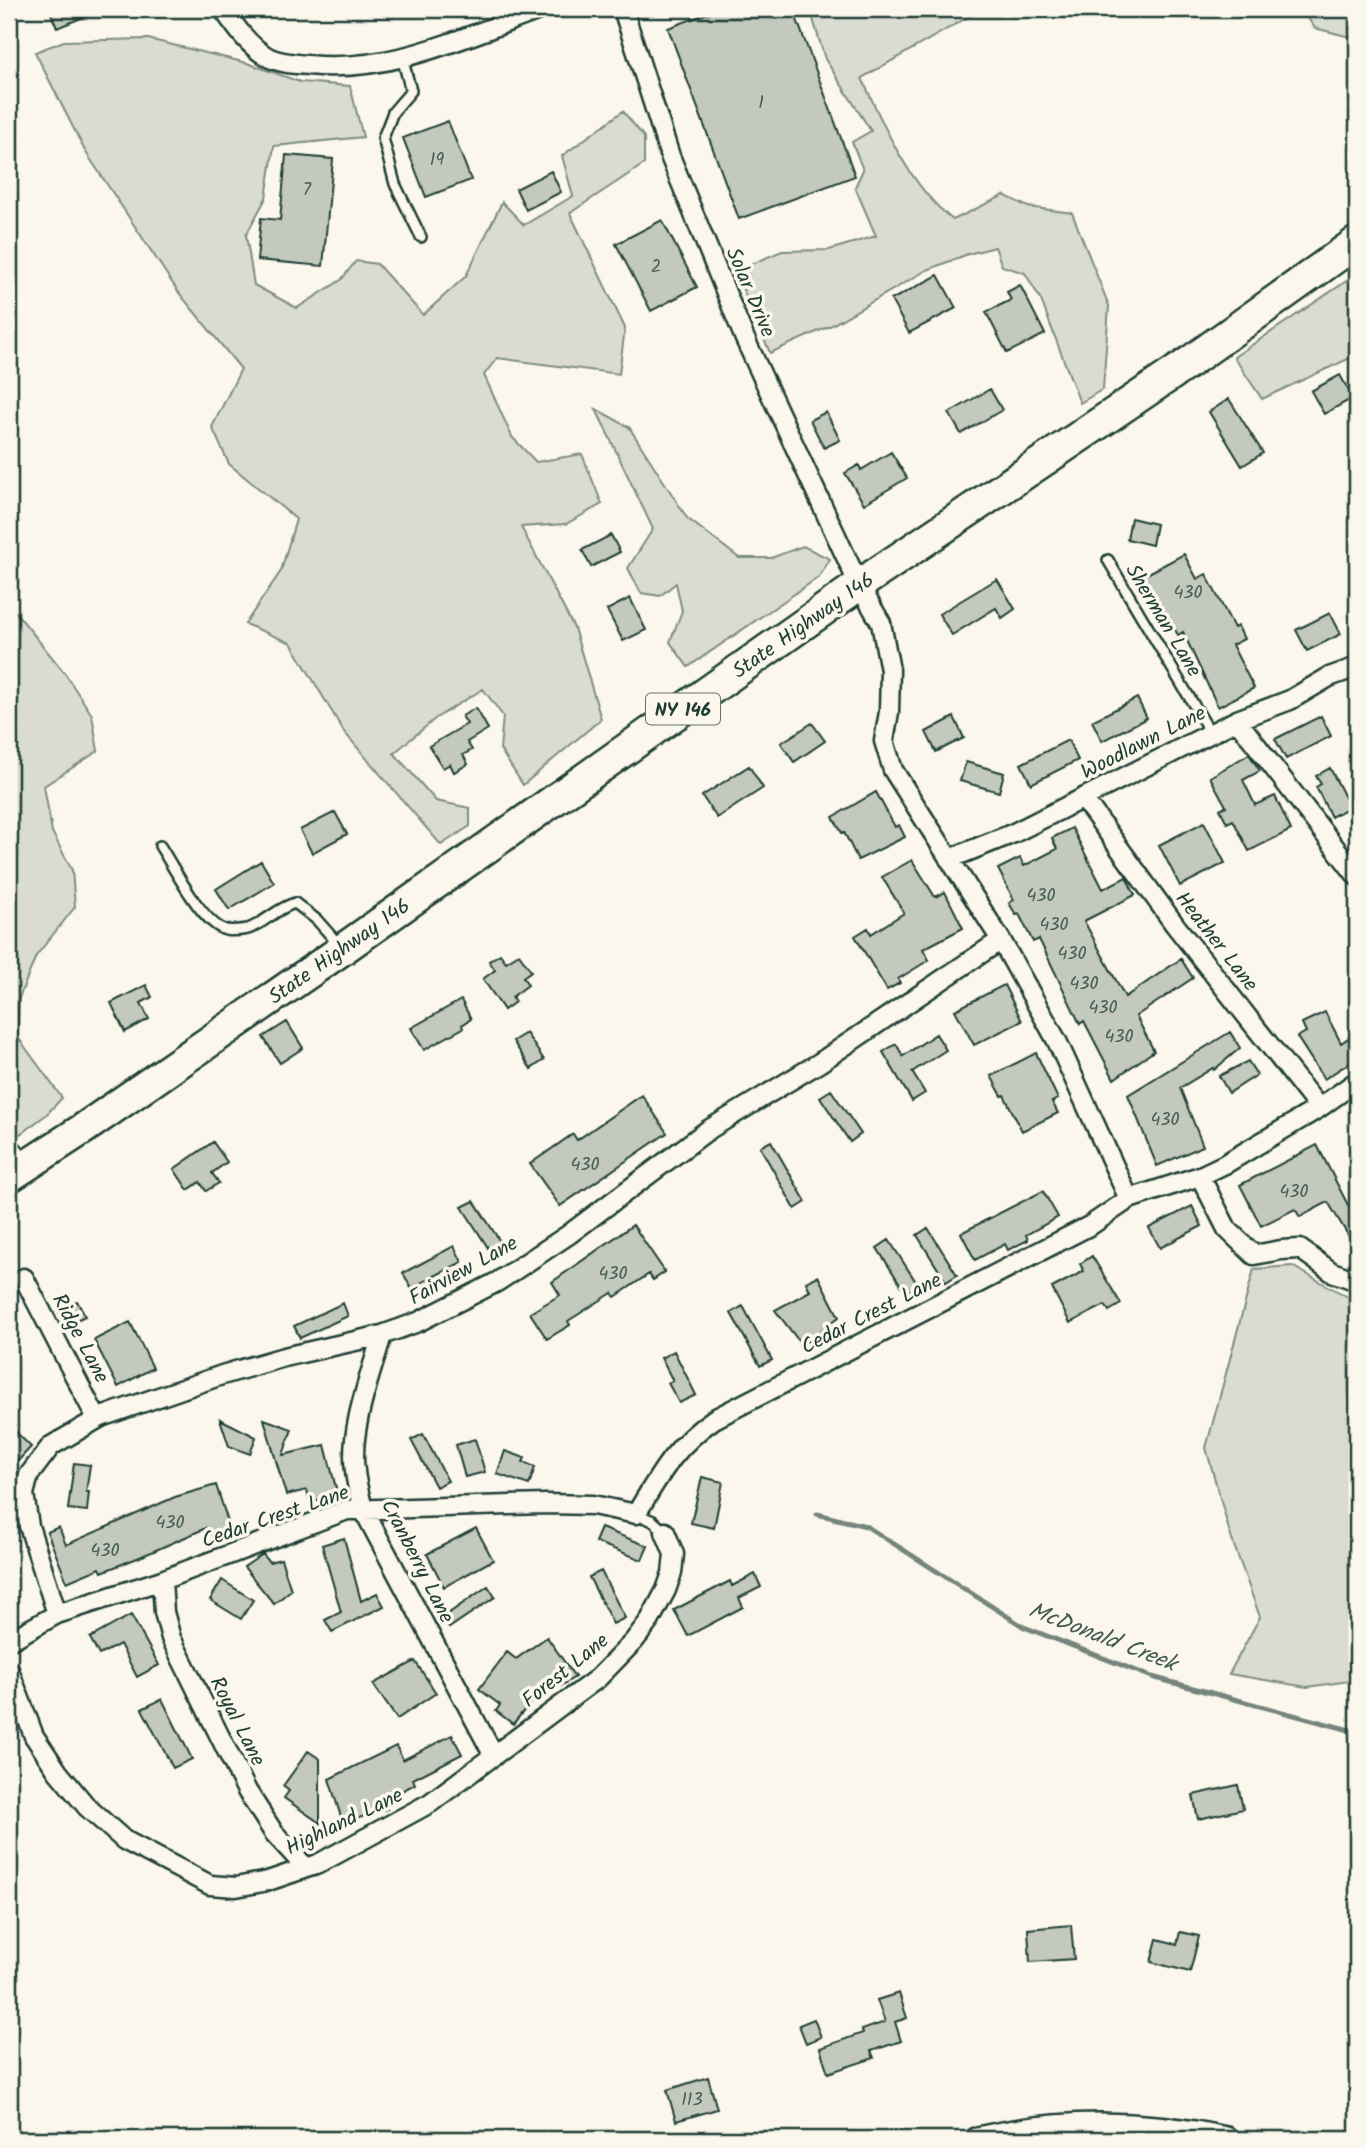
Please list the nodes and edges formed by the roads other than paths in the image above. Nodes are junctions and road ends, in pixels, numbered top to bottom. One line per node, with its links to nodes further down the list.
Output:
1 (223, 9): 4 (street)
2 (542, 9): 4 (street)
3 (623, 9): 8 (street, Solar Drive)
4 (402, 57): 5 (lane)
5 (421, 237)
6 (1357, 242): 8 (main road, State Highway 146 / NY 146)
7 (1108, 560): 11 (lane, Sherman Lane)
8 (859, 585): 14 (street); 17 (main road, State Highway 146 / NY 146)
9 (1357, 667): 10 (street, Woodlawn Lane)
10 (1237, 720): 11 (street, Woodlawn Lane); 15 (street)
11 (1211, 734): 12 (street, Woodlawn Lane)
12 (1083, 798): 14 (street, Woodlawn Lane); 19 (street, Heather Lane)
13 (160, 846): 17 (lane)
14 (949, 859): 16 (street)
15 (1357, 876)
16 (1001, 940): 22 (street); 25 (street, Fairview Lane)
17 (343, 949): 20 (main road, State Highway 146 / NY 146)
18 (1357, 1081): 19 (street)
19 (1319, 1108): 21 (street)
20 (14, 1163)
21 (1200, 1176): 22 (street); 24 (street)
22 (1129, 1199): 28 (street, Cedar Crest Lane)
23 (24, 1278): 26 (street, Ridge Lane)
24 (1357, 1281)
25 (382, 1335): 26 (street, Fairview Lane); 27 (street, Cranberry Lane)
26 (97, 1419): 31 (street, Fairview Lane)
27 (363, 1509): 28 (street, Cedar Crest Lane); 30 (street, Cedar Crest Lane); 34 (street, Cranberry Lane)
28 (636, 1514): 29 (lane)
29 (665, 1532): 34 (street, Forest Lane)
30 (162, 1580): 31 (street, Cedar Crest Lane); 35 (street, Royal Lane)
31 (57, 1614): 32 (street, Cedar Crest Lane)
32 (9, 1641)
33 (9, 1670): 35 (street, Highland Lane)
34 (494, 1756): 35 (street, Highland Lane)
35 (306, 1868)
36 (978, 2139): 37 (street)
37 (1226, 2139)

